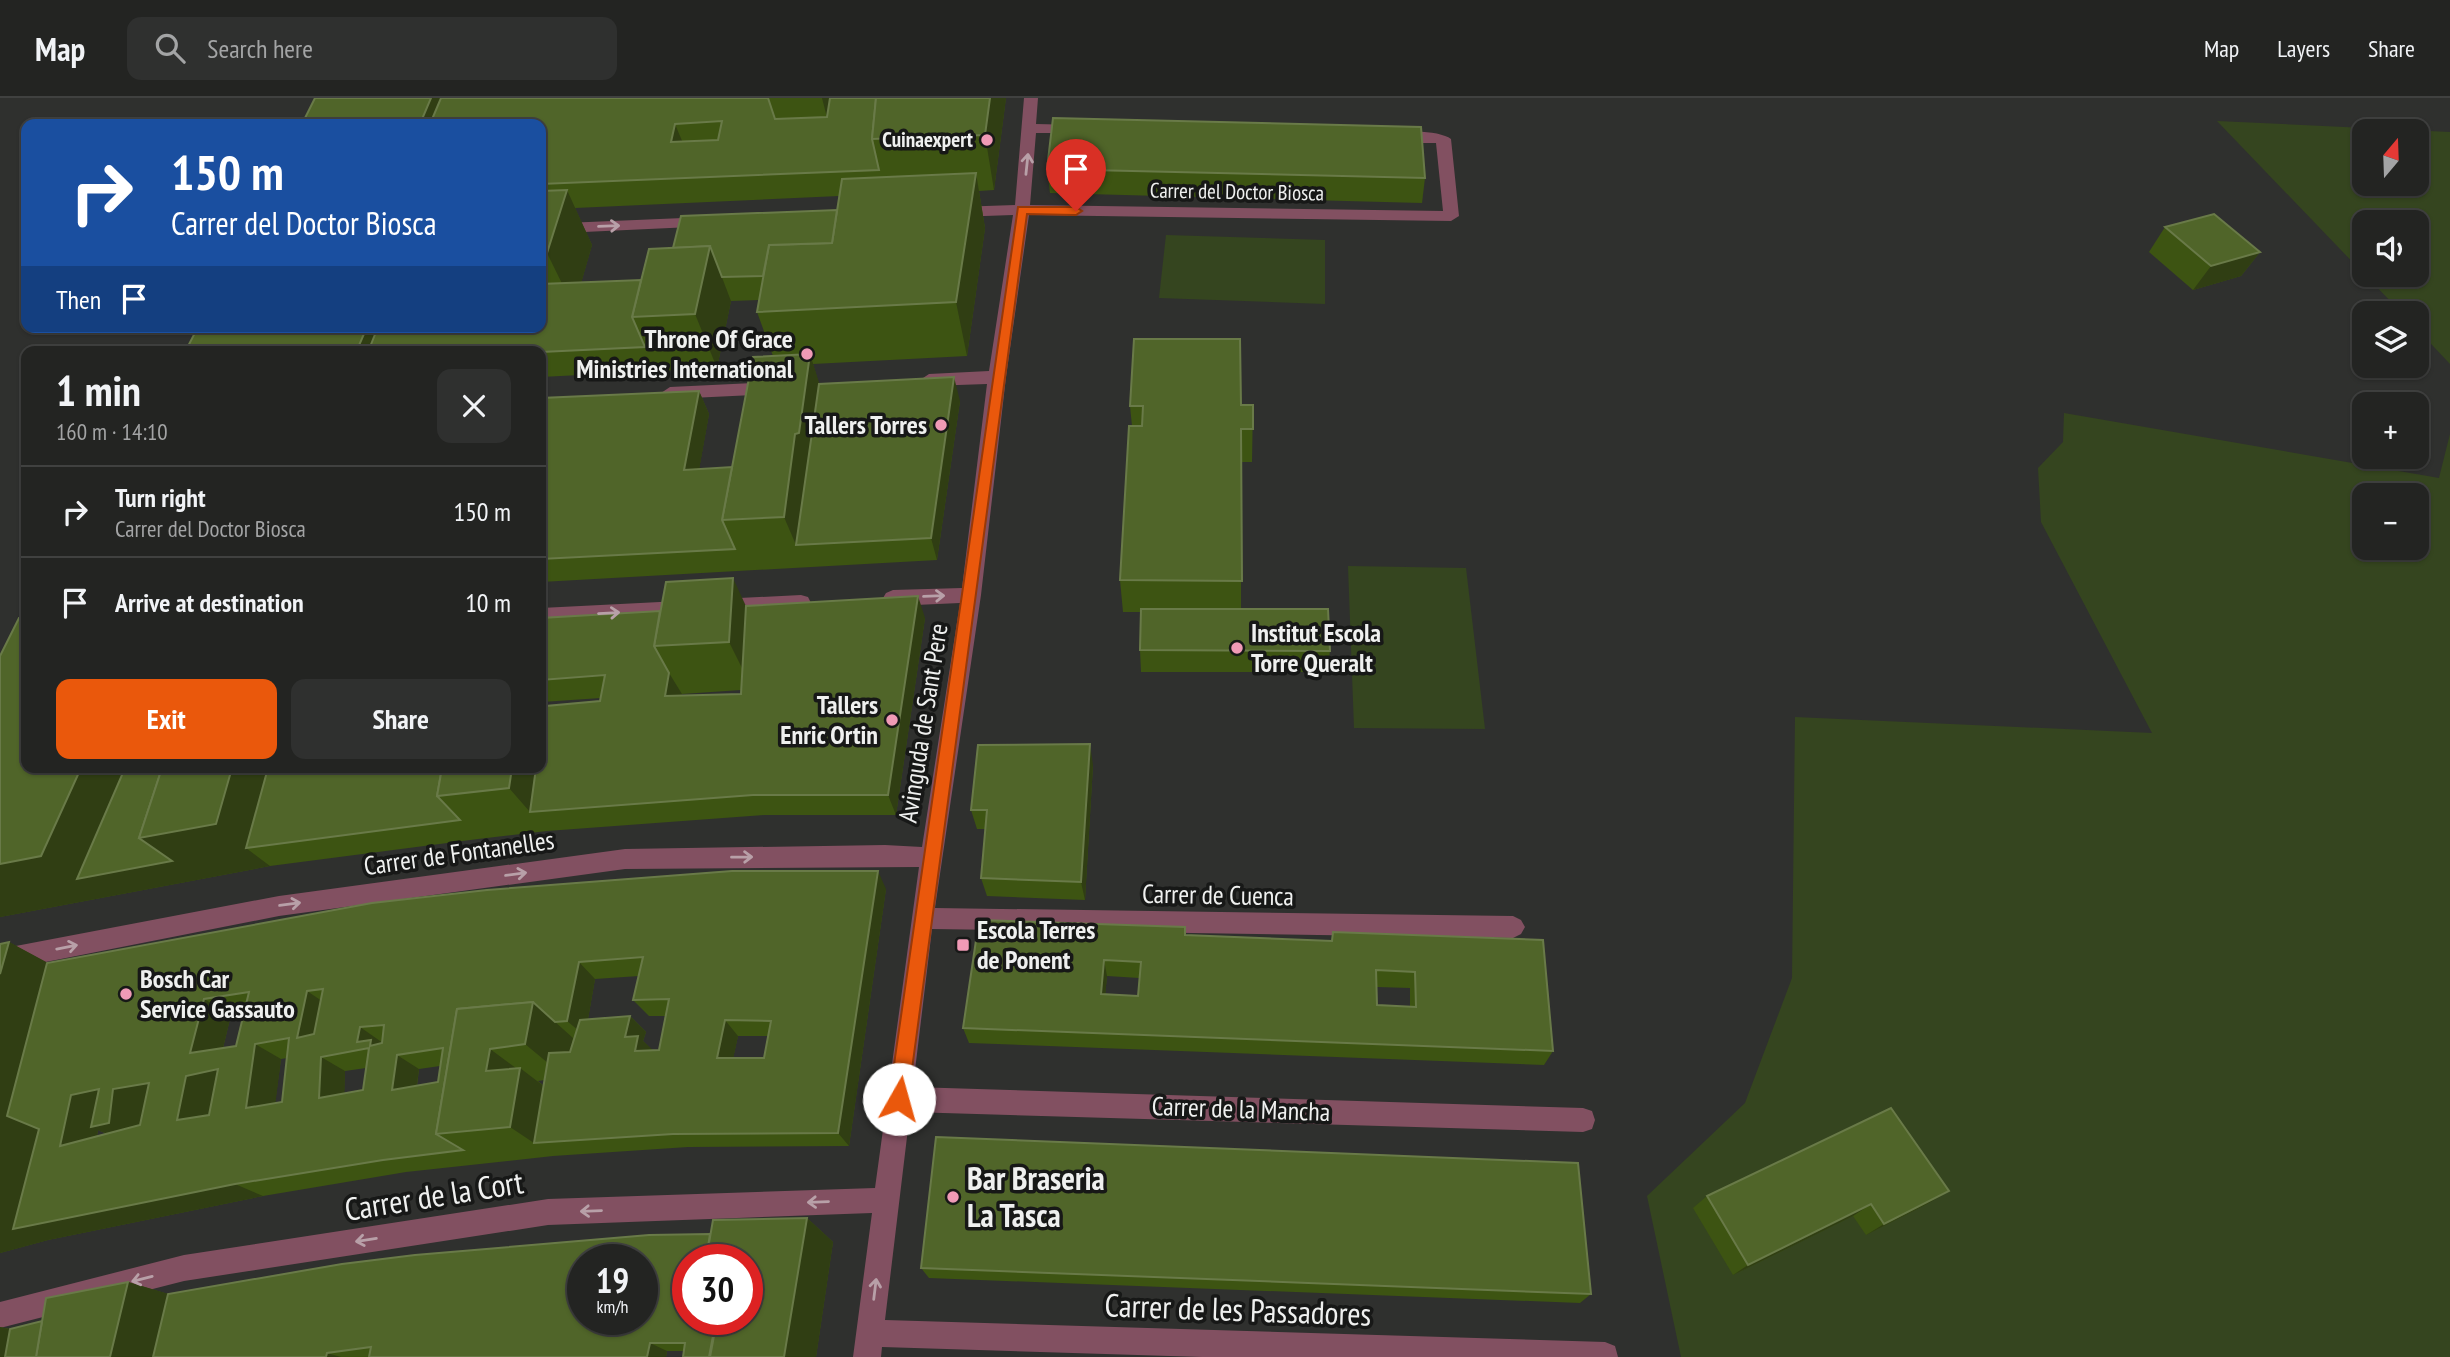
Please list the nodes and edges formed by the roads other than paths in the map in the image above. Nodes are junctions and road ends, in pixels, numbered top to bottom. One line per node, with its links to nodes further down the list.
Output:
1 (1031, 98): 2 (street, Avinguda de Sant Pere)
2 (1031, 128): 3 (street); 5 (street, Avinguda de Sant Pere, one-way to 2)
3 (1100, 130)
4 (1375, 137): 5 (street, Carrer del Doctor Biosca)
5 (1022, 210): 6 (street, Carrer del Doctor Biosca); 9 (street, Avinguda de Sant Pere)
6 (939, 213)
7 (719, 222): 8 (street, one-way to 7)
8 (546, 229)
9 (997, 377): 10 (street); 13 (street, Avinguda de Sant Pere)
10 (914, 381)
11 (789, 387): 12 (street)
12 (651, 394)
13 (971, 595): 14 (street, one-way to 13); 17 (street, Avinguda de Sant Pere)
14 (880, 599)
15 (825, 601): 16 (street, one-way to 15)
16 (546, 616)
17 (931, 858): 18 (street, Avinguda de Sant Pere); 20 (street, Carrer de Fontanelles, one-way to 17)
18 (922, 918): 19 (street, Carrer de Cuenca); 21 (street, Avinguda de Sant Pere)
19 (1513, 927)
20 (0, 960)
21 (899, 1099): 22 (street, Carrer de la Mancha); 23 (street, Avinguda de Sant Pere)
22 (1583, 1120)
23 (887, 1200): 24 (street, Carrer de la Cort, one-way to 24); 25 (street, Avinguda de Sant Pere, one-way to 23)
24 (0, 1315)
25 (868, 1345): 26 (street, Carrer de les Passadores)
26 (1605, 1356)

